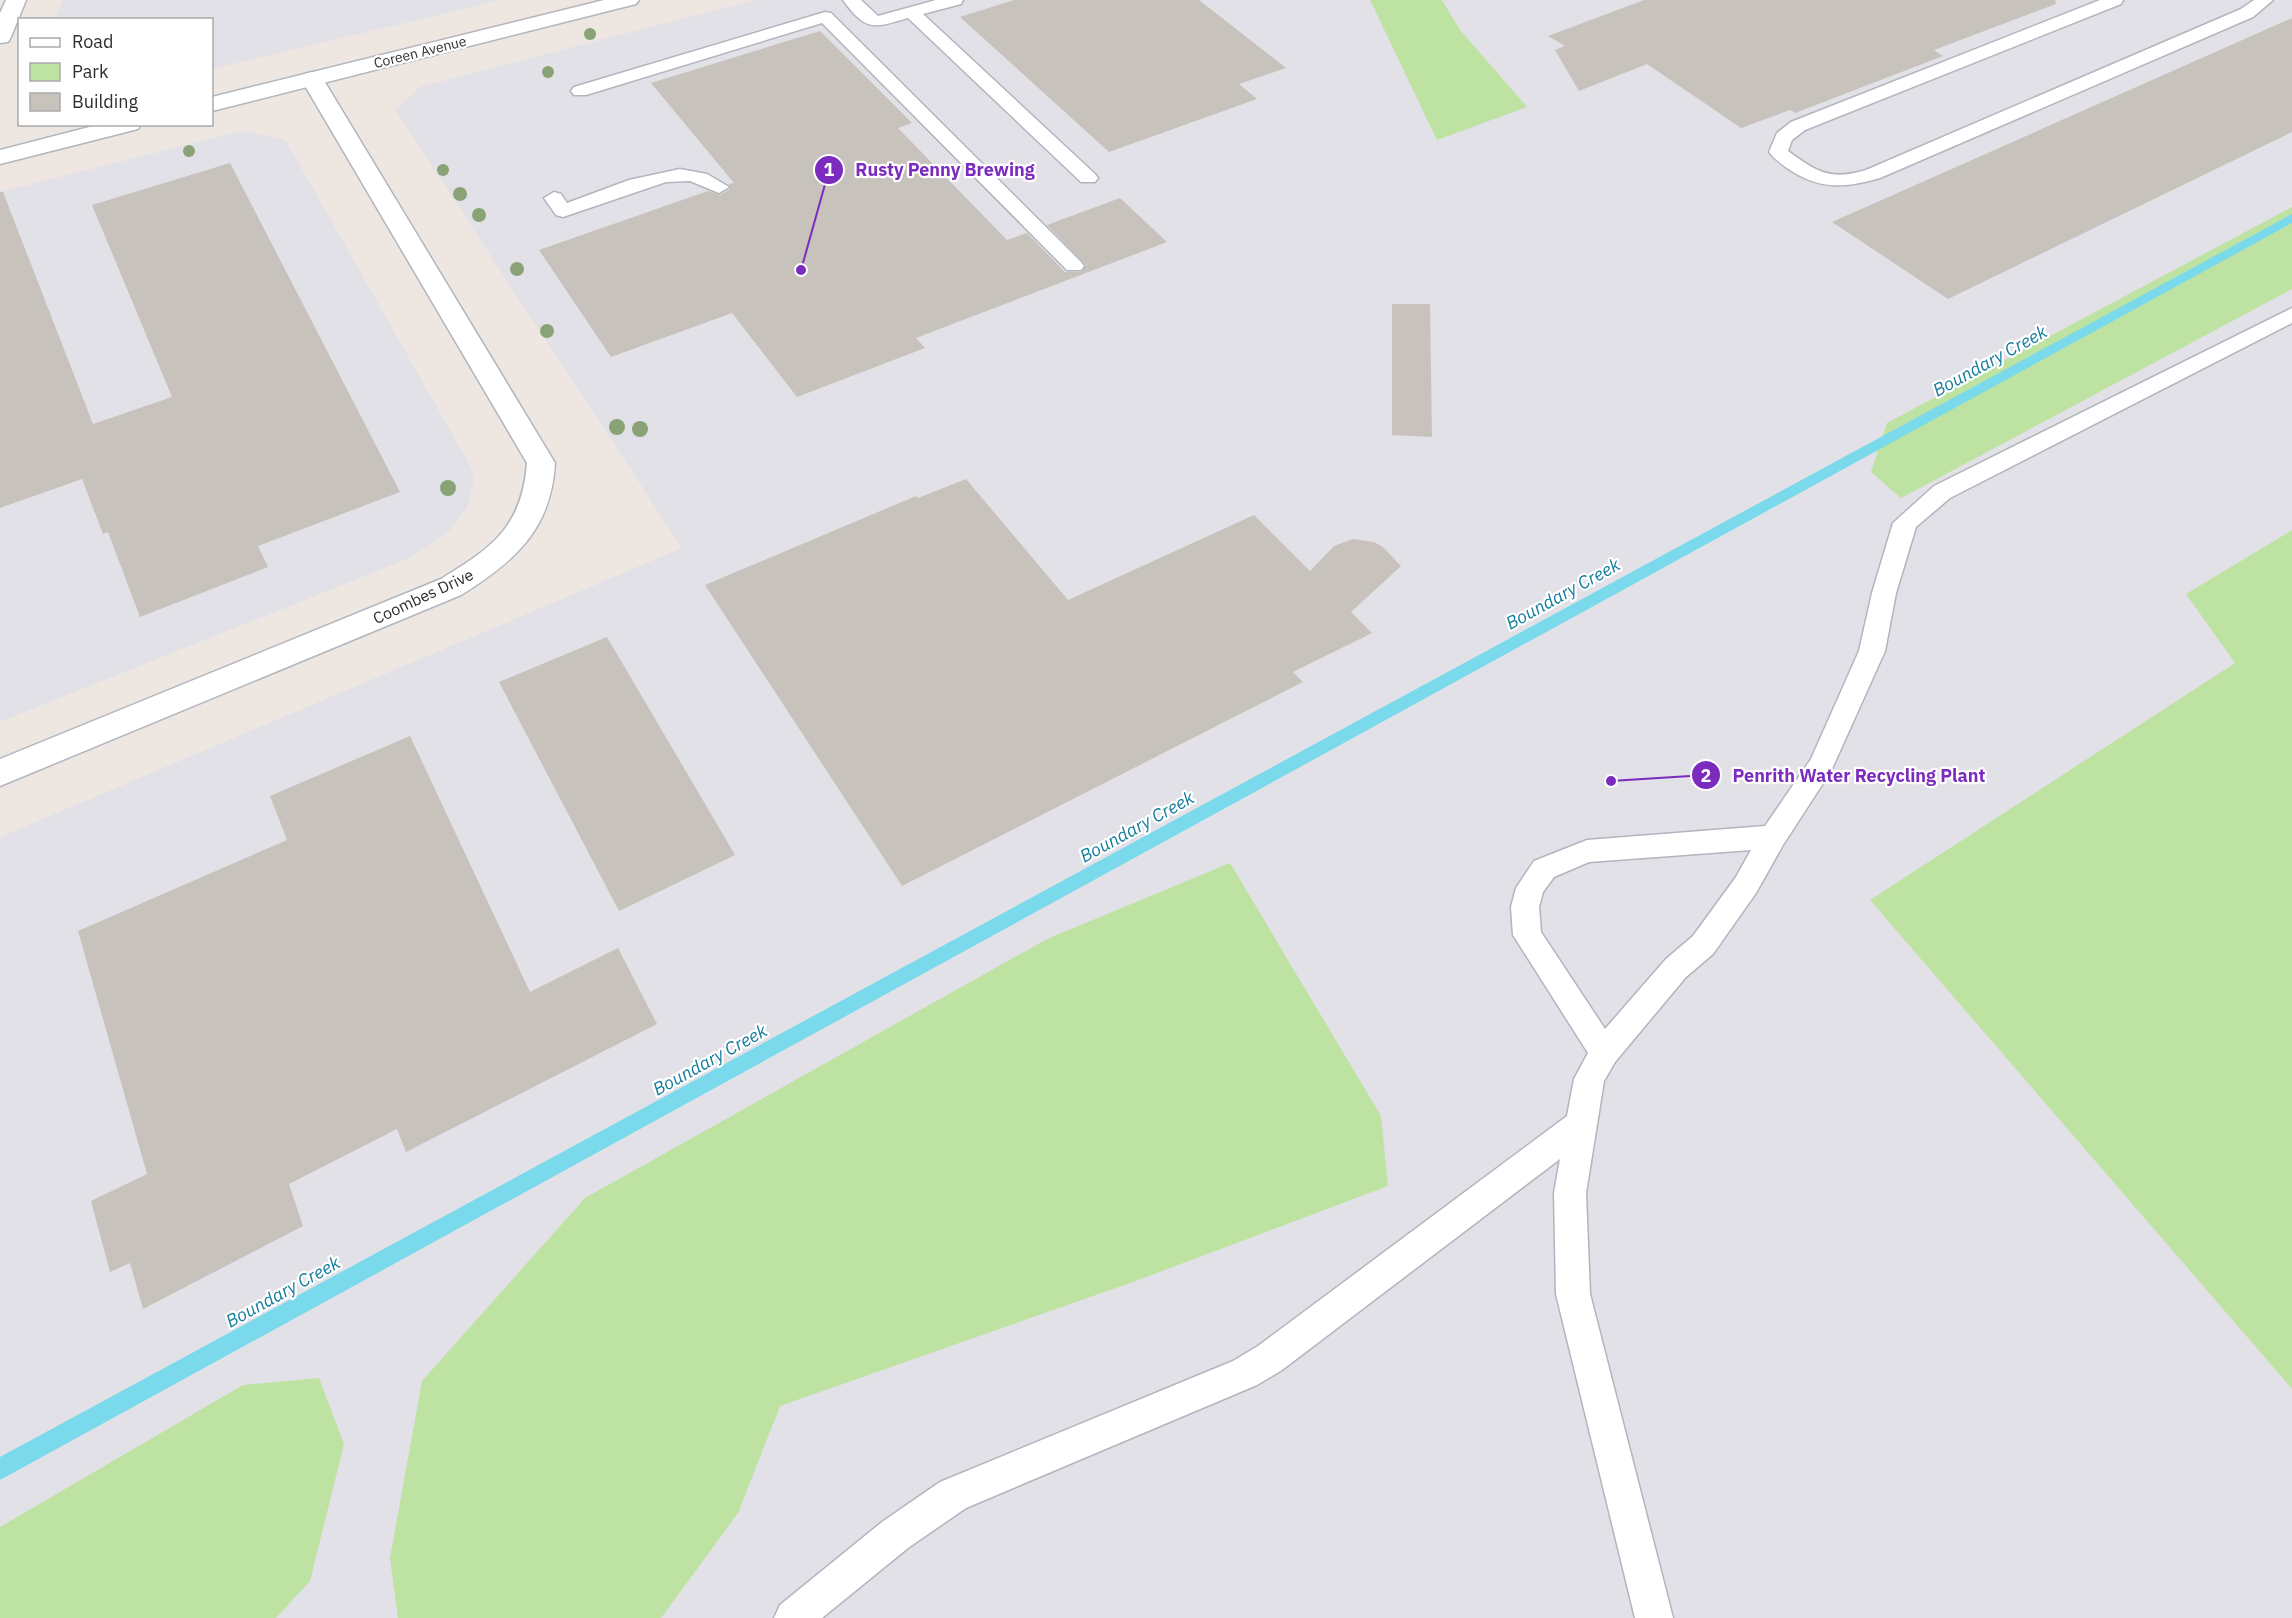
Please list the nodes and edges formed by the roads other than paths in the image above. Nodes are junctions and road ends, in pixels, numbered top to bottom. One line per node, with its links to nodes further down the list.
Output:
1 (16, 0): 10 (street)
2 (629, 0): 11 (street, Coreen Avenue)
3 (807, 0): 9 (lane)
4 (851, 0): 8 (lane)
5 (955, 0): 8 (lane)
6 (2115, 0): 7 (lane)
7 (2265, 0)
8 (911, 12): 16 (lane)
9 (825, 17): 12 (lane); 19 (lane)
10 (0, 37)
11 (312, 79): 13 (street, Coreen Avenue); 21 (street, Coombes Drive)
12 (580, 91)
13 (213, 104)
14 (122, 126): 15 (street)
15 (0, 157)
16 (1088, 178)
17 (719, 187): 18 (lane)
18 (554, 198)
19 (1074, 266)
20 (2292, 315): 22 (lane)
21 (0, 773)
22 (1773, 837): 23 (lane); 23 (lane)
23 (1604, 1052): 24 (lane)
24 (1579, 1126): 25 (lane); 26 (lane)
25 (793, 1618)
26 (1654, 1618)

